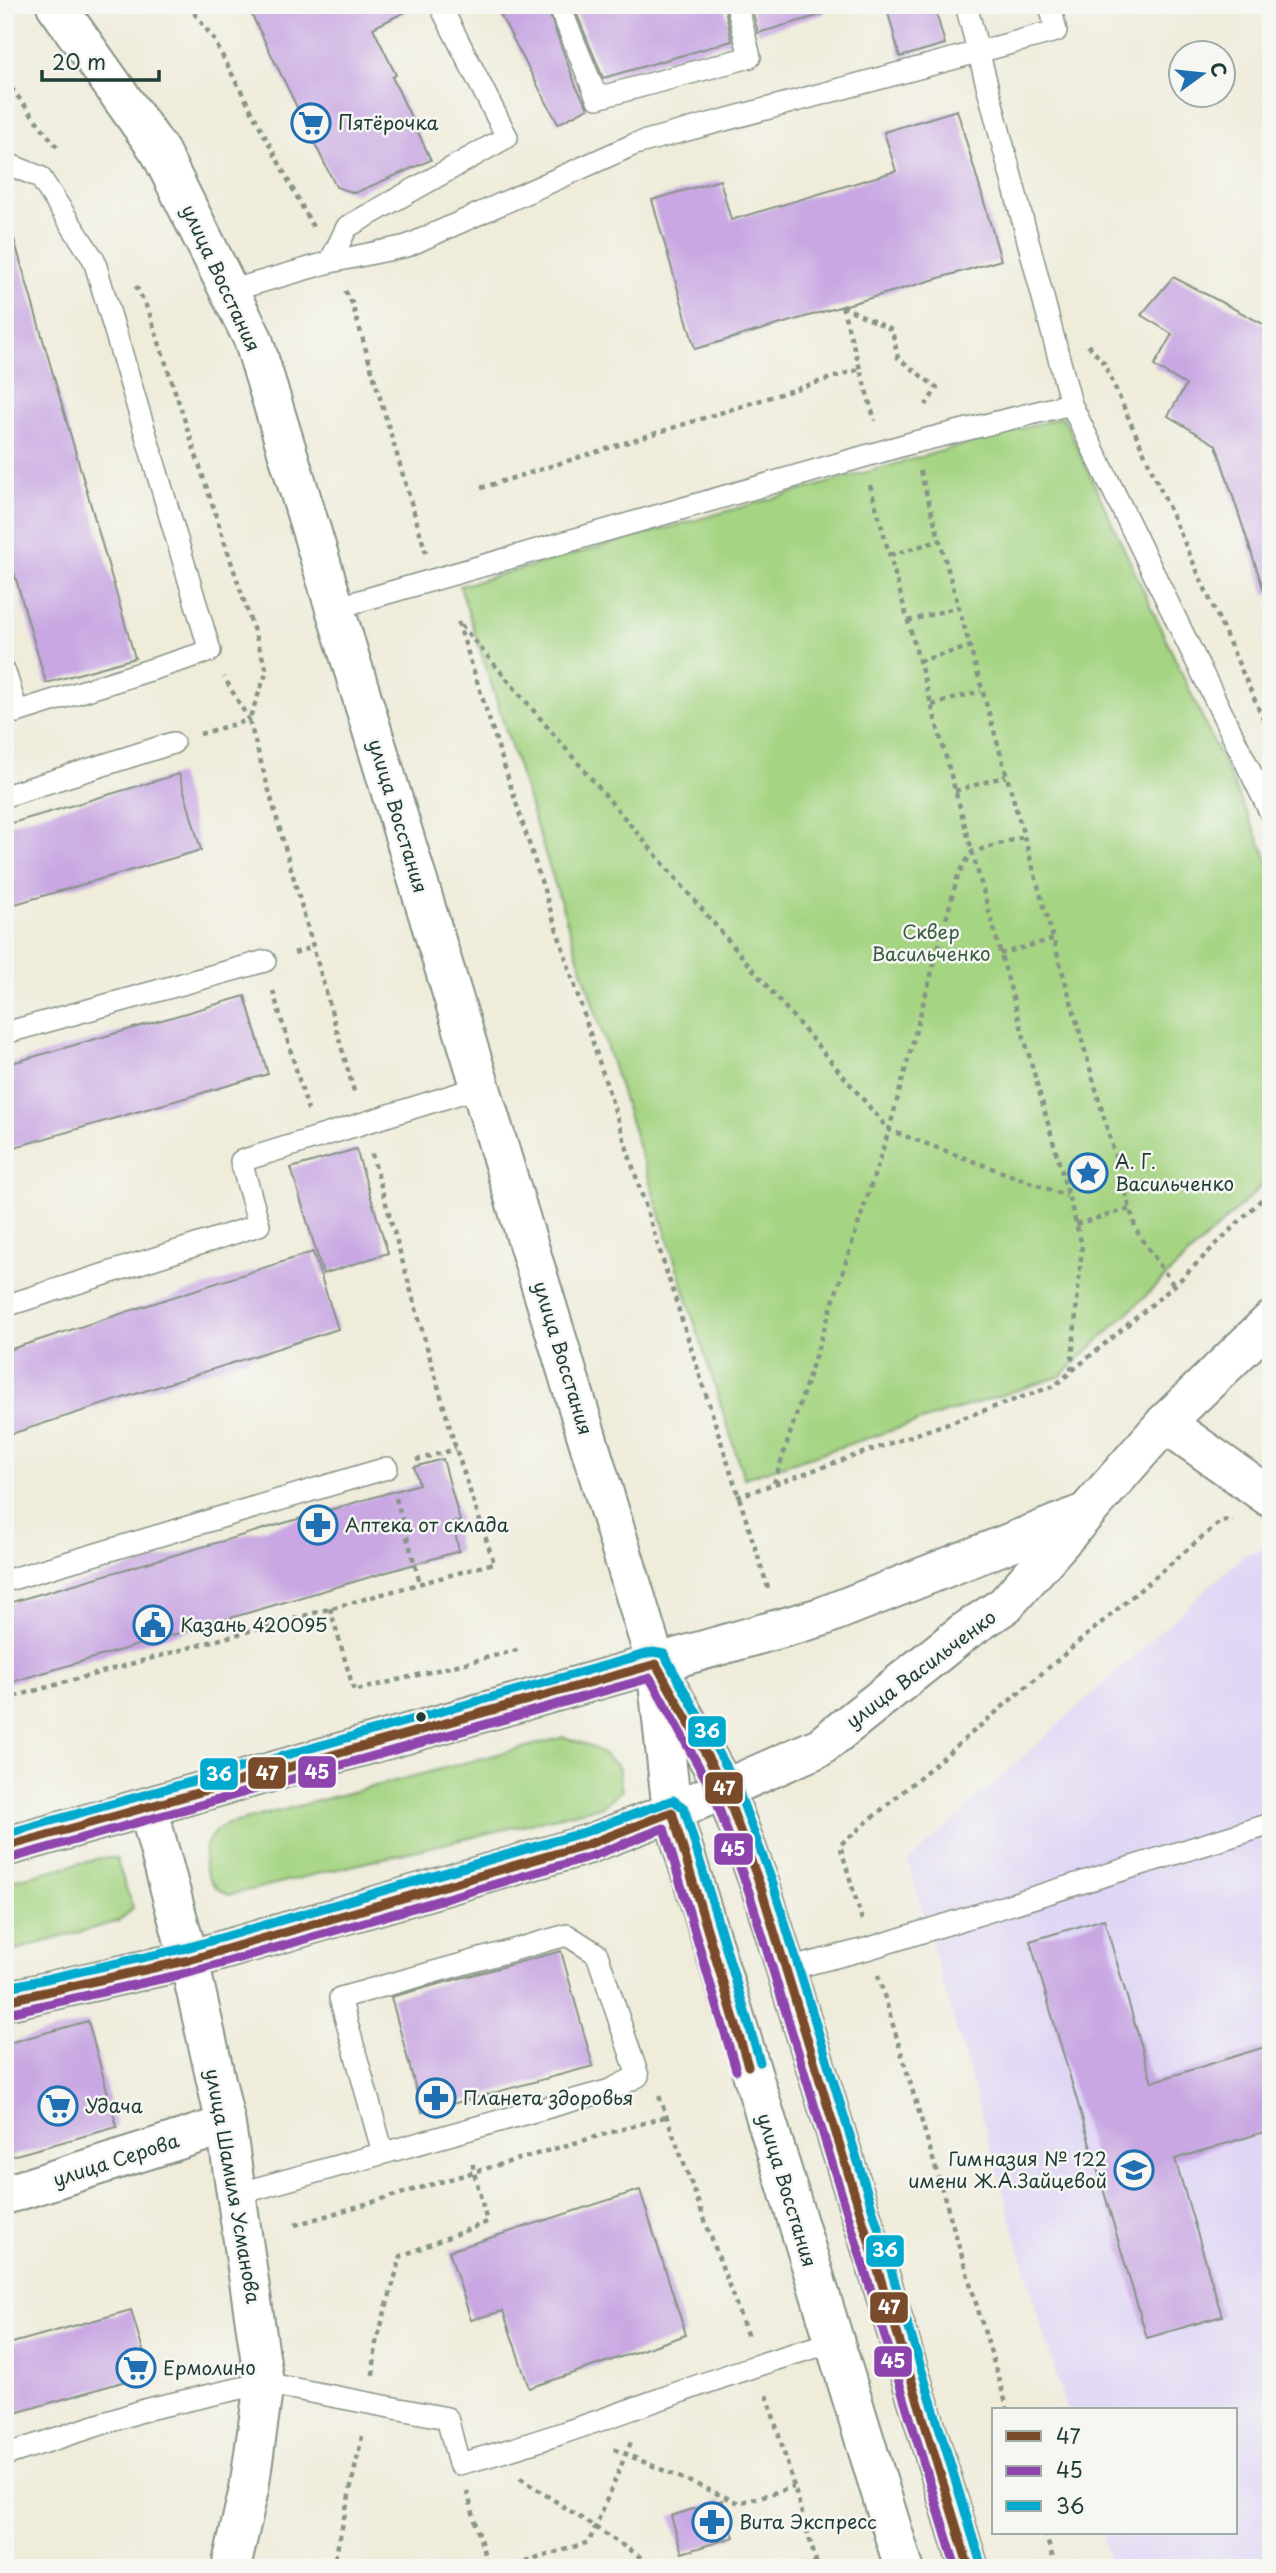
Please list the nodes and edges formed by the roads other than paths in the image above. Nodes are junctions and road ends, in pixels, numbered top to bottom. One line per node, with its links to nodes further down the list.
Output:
1 (55, 5): 10 (main road, улица Восстания)
2 (440, 5): 9 (lane)
3 (559, 5): 4 (lane)
4 (737, 5)
5 (966, 5): 7 (lane)
6 (1049, 5): 7 (lane)
7 (979, 52): 9 (lane); 11 (lane)
8 (5, 163): 13 (lane)
9 (330, 262): 10 (lane)
10 (229, 291): 12 (main road, улица Восстания)
11 (1071, 404): 12 (lane); 16 (lane)
12 (335, 608): 19 (main road, улица Восстания)
13 (5, 672)
14 (173, 743): 15 (lane)
15 (5, 796)
16 (1271, 814)
17 (265, 961): 18 (lane)
18 (5, 1033)
19 (480, 1087): 20 (lane); 27 (main road, улица Восстания)
20 (5, 1306)
21 (1271, 1321): 22 (main road, улица Васильченко)
22 (1165, 1423): 24 (main road); 25 (main road, улица Васильченко)
23 (387, 1468): 26 (lane)
24 (1257, 1508)
25 (1089, 1512): 27 (main road, улица Васильченко); 28 (main road, улица Васильченко)
26 (5, 1581)
27 (656, 1664): 28 (main road, улица Восстания); 29 (main road, улица Васильченко); 30 (main road, улица Восстания)
28 (724, 1787): 30 (main road); 34 (main road, улица Восстания)
29 (148, 1808): 32 (main road, улица Васильченко); 33 (main road, улица Шамиля Усманова)
30 (673, 1812): 33 (main road); 40 (main road, улица Восстания)
31 (1271, 1824): 34 (lane)
32 (5, 1847)
33 (189, 1960): 35 (main road); 36 (main road, улица Шамиля Усманова)
34 (784, 1970): 45 (main road, улица Восстания)
35 (5, 2001)
36 (226, 2125): 38 (main road, улица Шамиля Усманова); 39 (main road, улица Серова)
37 (383, 2153): 37 (lane); 38 (lane)
38 (237, 2194): 41 (main road, улица Шамиля Усманова)
39 (5, 2195)
40 (834, 2342): 41 (lane); 44 (main road, улица Восстания)
41 (264, 2383): 42 (lane); 43 (main road, улица Шамиля Усманова)
42 (5, 2455)
43 (231, 2568)
44 (904, 2568)
45 (969, 2568)

